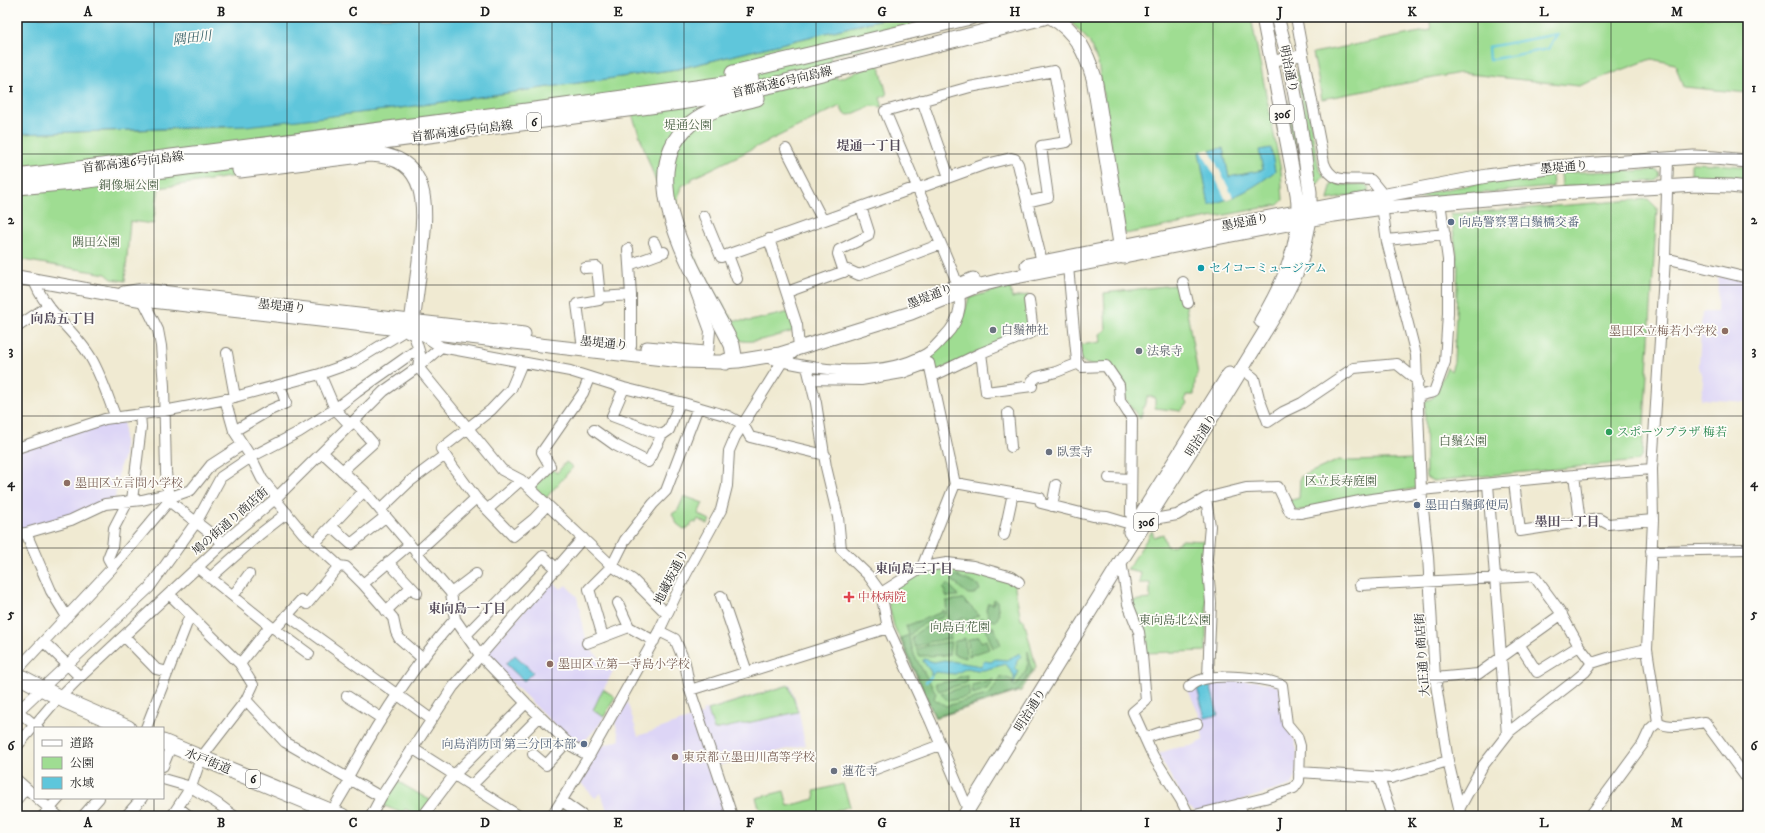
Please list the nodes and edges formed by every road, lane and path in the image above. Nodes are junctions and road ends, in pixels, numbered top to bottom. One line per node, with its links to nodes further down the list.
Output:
1 (970, 17): 13 (highway)
2 (1005, 17): 13 (highway, 首都高速6号向島線 / 6)
3 (1044, 17): 11 (highway, 首都高速6号向島線 / 6)
4 (1052, 17): 35 (highway)
5 (1263, 17): 10 (main road, 明治通り / 306)
6 (1277, 17): 9 (main road, 明治通り / 306)
7 (1296, 17): 8 (street)
8 (1303, 55): 9 (street); 24 (street)
9 (1288, 57): 10 (street); 28 (main road, 明治通り / 306)
10 (1272, 61): 28 (main road, 明治通り / 306)
11 (864, 63): 21 (highway, 首都高速6号向島線 / 6); 69 (highway)
12 (922, 100): 18 (street); 20 (street); 23 (street)
13 (565, 106): 17 (highway, 首都高速6号向島線 / 6)
14 (786, 149): 29 (street)
15 (1668, 159): 16 (main road, 墨堤通り); 19 (street); 24 (main road, 墨堤通り)
16 (1748, 162)
17 (20, 173)
18 (949, 177): 20 (street); 23 (street)
19 (1668, 186): 22 (main road, 墨堤通り); 25 (main road, 墨堤通り); 38 (street)
20 (917, 187): 26 (street); 34 (street)
21 (17, 188): 59 (highway)
22 (1748, 188)
23 (1027, 202): 39 (street)
24 (1382, 202): 25 (main road, 墨堤通り); 28 (main road, 墨堤通り); 32 (street, 大正通り商店街)
25 (1440, 202): 30 (street)
26 (861, 207): 29 (street); 43 (street)
27 (704, 216): 37 (street)
28 (1305, 216): 35 (main road, 墨堤通り); 76 (main road, 明治通り / 306); 133 (main road, 明治通り / 306)
29 (822, 219): 31 (street)
30 (1445, 234): 32 (street); 84 (street)
31 (769, 240): 37 (street); 51 (street)
32 (1387, 240): 81 (street, 大正通り商店街)
33 (654, 242): 40 (street)
34 (941, 244): 43 (street); 49 (street)
35 (1121, 245): 39 (main road, 墨堤通り); 41 (main road, 墨堤通り)
36 (628, 249): 40 (street)
37 (728, 254): 46 (street)
38 (1665, 258): 45 (street); 106 (street)
39 (1042, 262): 49 (main road, 墨堤通り)
40 (629, 265): 53 (street)
41 (1068, 267): 49 (main road, 墨堤通り); 73 (street)
42 (585, 268): 54 (street)
43 (844, 272): 51 (street)
44 (17, 277): 47 (main road, 墨堤通り)
45 (1748, 278)
46 (737, 279)
47 (34, 280): 52 (main road, 墨堤通り); 58 (street)
48 (1183, 282): 57 (street)
49 (959, 289): 62 (main road, 墨堤通り); 75 (street)
50 (695, 290): 67 (street)
51 (787, 292): 62 (street)
52 (110, 294): 55 (main road, 墨堤通り); 59 (main road, 墨堤通り)
53 (631, 295): 54 (street); 63 (street)
54 (600, 297): 61 (street)
55 (143, 300): 59 (main road, 墨堤通り); 89 (street)
56 (1029, 300): 68 (street)
57 (1188, 303)
58 (48, 306): 60 (street); 92 (street)
59 (412, 326): 61 (main road, 墨堤通り); 64 (street); 65 (street); 69 (main road, 墨堤通り); 77 (street)
60 (17, 327)
61 (582, 341): 63 (main road, 墨堤通り)
62 (799, 344): 69 (main road, 墨堤通り); 70 (main road, 墨堤通り); 71 (street, 地蔵坂通り)
63 (631, 346): 67 (main road, 墨堤通り)
64 (441, 348): 72 (street); 74 (street, 鳩の街通り商店街)
65 (418, 349): 74 (street); 88 (street)
66 (227, 353): 85 (street)
67 (708, 353): 69 (main road, 墨堤通り)
68 (981, 353): 73 (street); 78 (street)
69 (730, 357): 70 (main road, 墨堤通り)
70 (764, 357): 71 (street)
71 (782, 362): 75 (street); 94 (street, 地蔵坂通り)
72 (522, 363): 79 (street); 95 (street)
73 (1079, 363): 110 (street)
74 (418, 367): 93 (street, 鳩の街通り商店街); 95 (street)
75 (807, 367): 80 (street)
76 (1242, 369): 81 (street); 129 (main road, 明治通り / 306)
77 (320, 374): 82 (street); 88 (street)
78 (933, 376): 80 (street); 113 (street)
79 (590, 378): 83 (street); 112 (street)
80 (810, 379): 104 (street)
81 (1418, 381): 84 (street, 大正通り商店街)
82 (280, 385): 85 (street); 97 (street)
83 (624, 388): 86 (street); 98 (street)
84 (1418, 396): 116 (street, 大正通り商店街)
85 (230, 398): 89 (street); 97 (street)
86 (680, 402): 87 (street); 98 (street)
87 (698, 407): 94 (street); 149 (street)
88 (336, 409): 93 (street); 105 (street)
89 (164, 411): 91 (street); 119 (street)
90 (1008, 412): 100 (street)
91 (140, 414): 92 (street); 123 (street)
92 (116, 418): 101 (street)
93 (352, 423): 102 (street, 鳩の街通り商店街); 107 (street)
94 (743, 424): 104 (street); 169 (street, 地蔵坂通り)
95 (469, 428): 103 (street); 112 (street)
96 (594, 430): 98 (street)
97 (234, 431): 99 (street)
98 (662, 435)
99 (242, 445): 105 (street); 119 (street)
100 (1011, 447)
101 (17, 448)
102 (323, 453): 107 (street); 120 (street, 鳩の街通り商店街)
103 (445, 455): 121 (street); 128 (street)
104 (825, 456): 162 (street)
105 (251, 457): 120 (street); 131 (street)
106 (1652, 469): 108 (street); 130 (street)
107 (342, 471): 117 (street)
108 (1574, 475): 111 (street); 132 (street)
109 (1109, 478): 110 (street)
110 (1131, 479): 133 (street)
111 (1514, 482): 114 (street); 132 (street)
112 (525, 484): 124 (street); 126 (street)
113 (954, 484): 118 (street); 152 (street)
114 (1488, 484): 116 (street); 157 (street)
115 (1056, 485): 125 (street)
116 (1421, 490): 122 (street); 159 (street, 大正通り商店街)
117 (364, 491): 128 (street); 134 (street)
118 (1013, 493): 125 (street); 137 (street)
119 (168, 497): 123 (street); 131 (street); 150 (street)
120 (276, 498): 127 (street); 140 (street, 鳩の街通り商店街)
121 (476, 498): 126 (street); 145 (street)
122 (1206, 498): 129 (street); 199 (street)
123 (130, 500): 135 (street); 136 (street)
124 (547, 504): 126 (street); 139 (street)
125 (1052, 506): 133 (street)
126 (488, 509)
127 (287, 513): 141 (street); 156 (street)
128 (382, 513): 134 (street); 142 (street)
129 (1148, 520): 146 (main road, 明治通り / 306)
130 (1652, 520): 132 (street); 144 (street)
131 (197, 521): 140 (street); 193 (street)
132 (1580, 522)
133 (1134, 525): 255 (main road, 明治通り / 306)
134 (331, 526): 141 (street)
135 (114, 528): 138 (street); 150 (street)
136 (22, 533): 173 (street)
137 (1004, 535)
138 (104, 537)
139 (584, 538): 149 (street); 153 (street)
140 (223, 543): 151 (street, 鳩の街通り商店街)
141 (314, 544): 148 (street)
142 (409, 545): 145 (street); 147 (street)
143 (1748, 549): 144 (street)
144 (1651, 551): 187 (street)
145 (416, 553): 164 (street)
146 (1121, 561): 222 (street); 255 (main road, 明治通り / 306)
147 (388, 562): 160 (street); 168 (street)
148 (339, 566): 160 (street); 172 (street)
149 (612, 566): 169 (street); 181 (street)
150 (113, 567): 173 (street)
151 (197, 567): 156 (street); 163 (street, 鳩の街通り商店街)
152 (922, 567): 158 (street); 162 (street)
153 (557, 569): 179 (street); 189 (street)
154 (249, 574): 165 (street)
155 (476, 574): 164 (street)
156 (210, 578): 165 (street)
157 (1495, 578): 159 (street); 170 (street); 190 (street)
158 (1019, 582)
159 (1430, 582): 161 (street); 201 (street, 大正通り商店街)
160 (363, 584): 168 (street)
161 (1360, 585)
162 (881, 593): 177 (street)
163 (169, 594): 171 (street); 180 (street, 鳩の街通り商店街)
164 (452, 594): 174 (street)
165 (233, 596): 175 (street)
166 (721, 596): 197 (street)
167 (618, 603): 176 (street)
168 (386, 611): 191 (street)
169 (667, 614): 178 (street, 地蔵坂通り)
170 (1562, 614): 185 (street); 186 (street)
171 (190, 615): 194 (street); 196 (street)
172 (288, 615): 175 (street); 205 (street)
173 (67, 617): 183 (street)
174 (455, 620): 179 (street); 191 (street)
175 (273, 627): 188 (street); 194 (street)
176 (629, 627): 181 (street); 182 (street)
177 (888, 628): 197 (street); 225 (street)
178 (659, 631): 182 (street, 地蔵坂通り); 204 (street)
179 (466, 635): 189 (street)
180 (124, 636): 196 (street); 200 (street, 鳩の街通り商店街)
181 (603, 637): 184 (street)
182 (654, 641): 230 (street, 地蔵坂通り)
183 (44, 642): 193 (street); 195 (street)
184 (587, 643)
185 (1519, 644): 186 (street); 190 (street)
186 (1579, 646): 192 (street)
187 (1647, 649): 192 (street); 214 (street)
188 (309, 654)
189 (480, 655): 209 (street); 213 (street)
190 (1502, 657): 201 (street); 221 (street)
191 (423, 659): 205 (street)
192 (1592, 663): 221 (street)
193 (68, 664): 200 (street); 203 (street)
194 (240, 664): 208 (street)
195 (17, 670)
196 (168, 672): 218 (street)
197 (747, 672): 204 (street)
198 (17, 675): 203 (highway)
199 (1208, 677): 202 (street); 235 (street)
200 (80, 678): 207 (street, 鳩の街通り商店街)
201 (1435, 678): 233 (street, 大正通り商店街)
202 (1189, 687)
203 (42, 689): 207 (highway); 210 (street)
204 (690, 690): 270 (street)
205 (398, 694): 212 (street); 213 (street)
206 (346, 696): 212 (street)
207 (60, 698): 216 (street, 鳩の街通り商店街); 217 (highway)
208 (246, 700): 231 (street); 237 (street)
209 (526, 703): 211 (street); 220 (street)
210 (17, 711): 216 (street)
211 (540, 716): 223 (street); 228 (street)
212 (381, 718): 237 (street)
213 (431, 718): 227 (street)
214 (1658, 722): 241 (street); 275 (street)
215 (1197, 724): 222 (street)
216 (36, 727)
217 (126, 727)
218 (146, 727)
219 (34, 729): 226 (street, 鳩の街通り商店街)
220 (494, 735): 228 (street); 236 (street)
221 (1507, 735): 257 (street)
222 (1145, 738): 272 (street)
223 (567, 742): 229 (street); 230 (street)
224 (167, 744): 231 (highway, 水戸街道 / 6); 232 (street)
225 (940, 745): 234 (street); 255 (street)
226 (17, 746)
227 (412, 748): 236 (street); 246 (street)
228 (507, 749): 242 (street)
229 (533, 754)
230 (589, 756): 252 (street, 地蔵坂通り)
231 (201, 758): 244 (street); 258 (highway, 水戸街道 / 6)
232 (164, 760)
233 (1448, 761): 238 (street); 257 (street, 大正通り商店街)
234 (873, 770)
235 (1299, 772): 238 (street); 253 (street)
236 (454, 775): 242 (street); 266 (street)
237 (350, 778): 246 (street); 258 (street)
238 (1379, 778): 274 (street)
239 (164, 779): 244 (street)
240 (17, 780): 243 (street)
241 (1748, 780)
242 (471, 786): 267 (street)
243 (26, 788): 245 (street); 247 (street)
244 (191, 788): 254 (street); 264 (street)
245 (34, 795)
246 (381, 797): 265 (street)
247 (17, 799)
248 (37, 799): 256 (street)
249 (58, 799): 256 (street)
250 (98, 799): 260 (street)
251 (141, 799): 261 (street)
252 (562, 801): 268 (street, 地蔵坂通り); 269 (street)
253 (1239, 804): 272 (street); 273 (street)
254 (178, 807): 262 (street); 263 (street)
255 (967, 810): 271 (main road, 明治通り / 306)
256 (46, 812): 259 (street)
257 (1460, 813)
258 (334, 815)
259 (58, 816)
260 (83, 816)
261 (126, 816)
262 (172, 816)
263 (189, 816)
264 (234, 816)
265 (371, 816)
266 (424, 816)
267 (519, 816)
268 (552, 816)
269 (583, 816)
270 (732, 816)
271 (954, 816)
272 (1190, 816)
273 (1243, 816)
274 (1392, 816)
275 (1590, 816)

